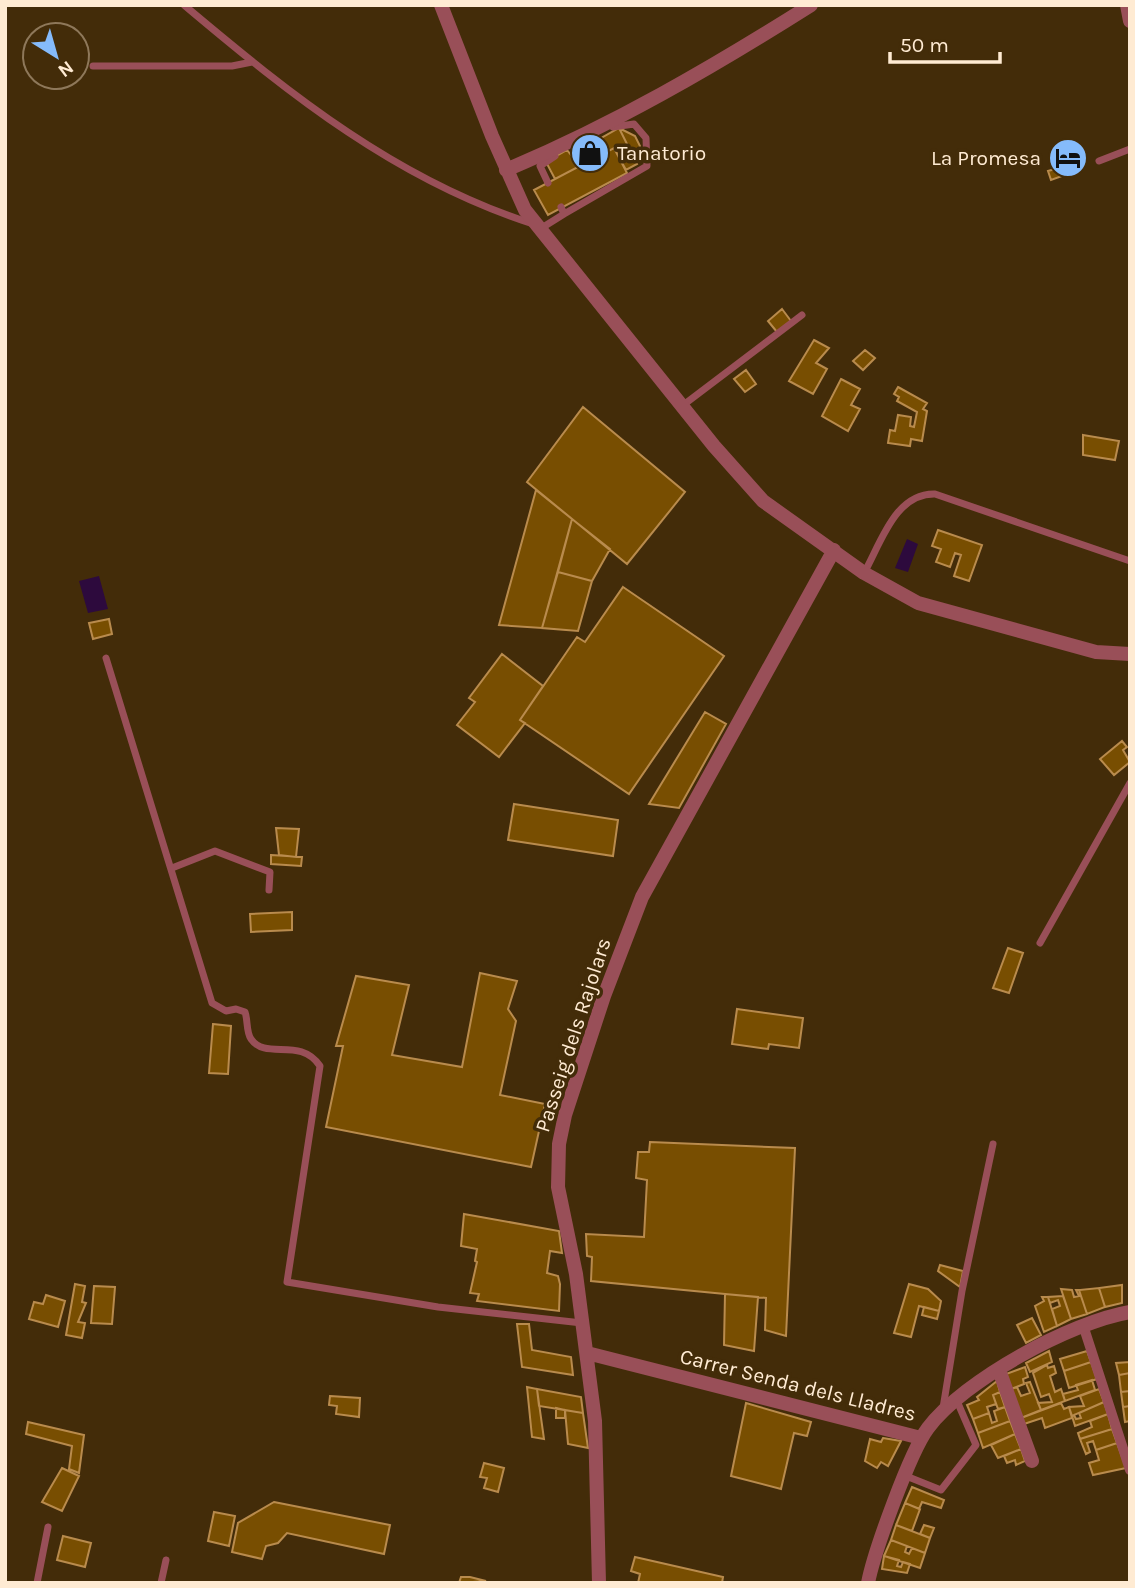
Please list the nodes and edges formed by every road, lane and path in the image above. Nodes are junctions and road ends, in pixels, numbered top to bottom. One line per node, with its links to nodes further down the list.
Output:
1 (184, 5): 6 (lane)
2 (441, 5): 10 (street)
3 (811, 5): 10 (street)
4 (1127, 5): 5 (street)
5 (1130, 21)
6 (252, 62): 7 (lane); 12 (lane)
7 (93, 66)
8 (1130, 149): 9 (lane)
9 (1100, 161)
10 (506, 170): 12 (street)
11 (548, 183): 12 (lane)
12 (538, 228): 14 (street)
13 (802, 315): 14 (lane)
14 (682, 406): 15 (street)
15 (834, 550): 17 (street); 26 (street, Passeig dels Rajolars)
16 (1130, 561): 17 (lane)
17 (864, 573): 18 (street)
18 (1130, 654)
19 (106, 658): 21 (lane)
20 (1130, 783): 23 (lane)
21 (172, 868): 22 (lane); 26 (lane)
22 (270, 890)
23 (1040, 943)
24 (993, 1144): 31 (lane)
25 (1130, 1312): 27 (street, Carrer Senda dels Lladres)
26 (582, 1323): 28 (street, Passeig dels Rajolars)
27 (1083, 1325): 29 (street, Carrer Senda dels Lladres); 34 (street)
28 (587, 1353): 32 (street, Carrer Senda dels Lladres); 40 (street, Passeig dels Rajolars)
29 (999, 1370): 30 (street, Carrer Senda dels Lladres); 33 (street)
30 (957, 1401): 31 (street, Carrer Senda dels Lladres); 35 (lane)
31 (943, 1412): 32 (street, Carrer Senda dels Lladres)
32 (921, 1438): 35 (street)
33 (1032, 1461)
34 (1130, 1470)
35 (906, 1476): 41 (street)
36 (48, 1527): 38 (lane)
37 (166, 1560): 39 (lane)
38 (37, 1583)
39 (161, 1583)
40 (599, 1583)
41 (867, 1583)

